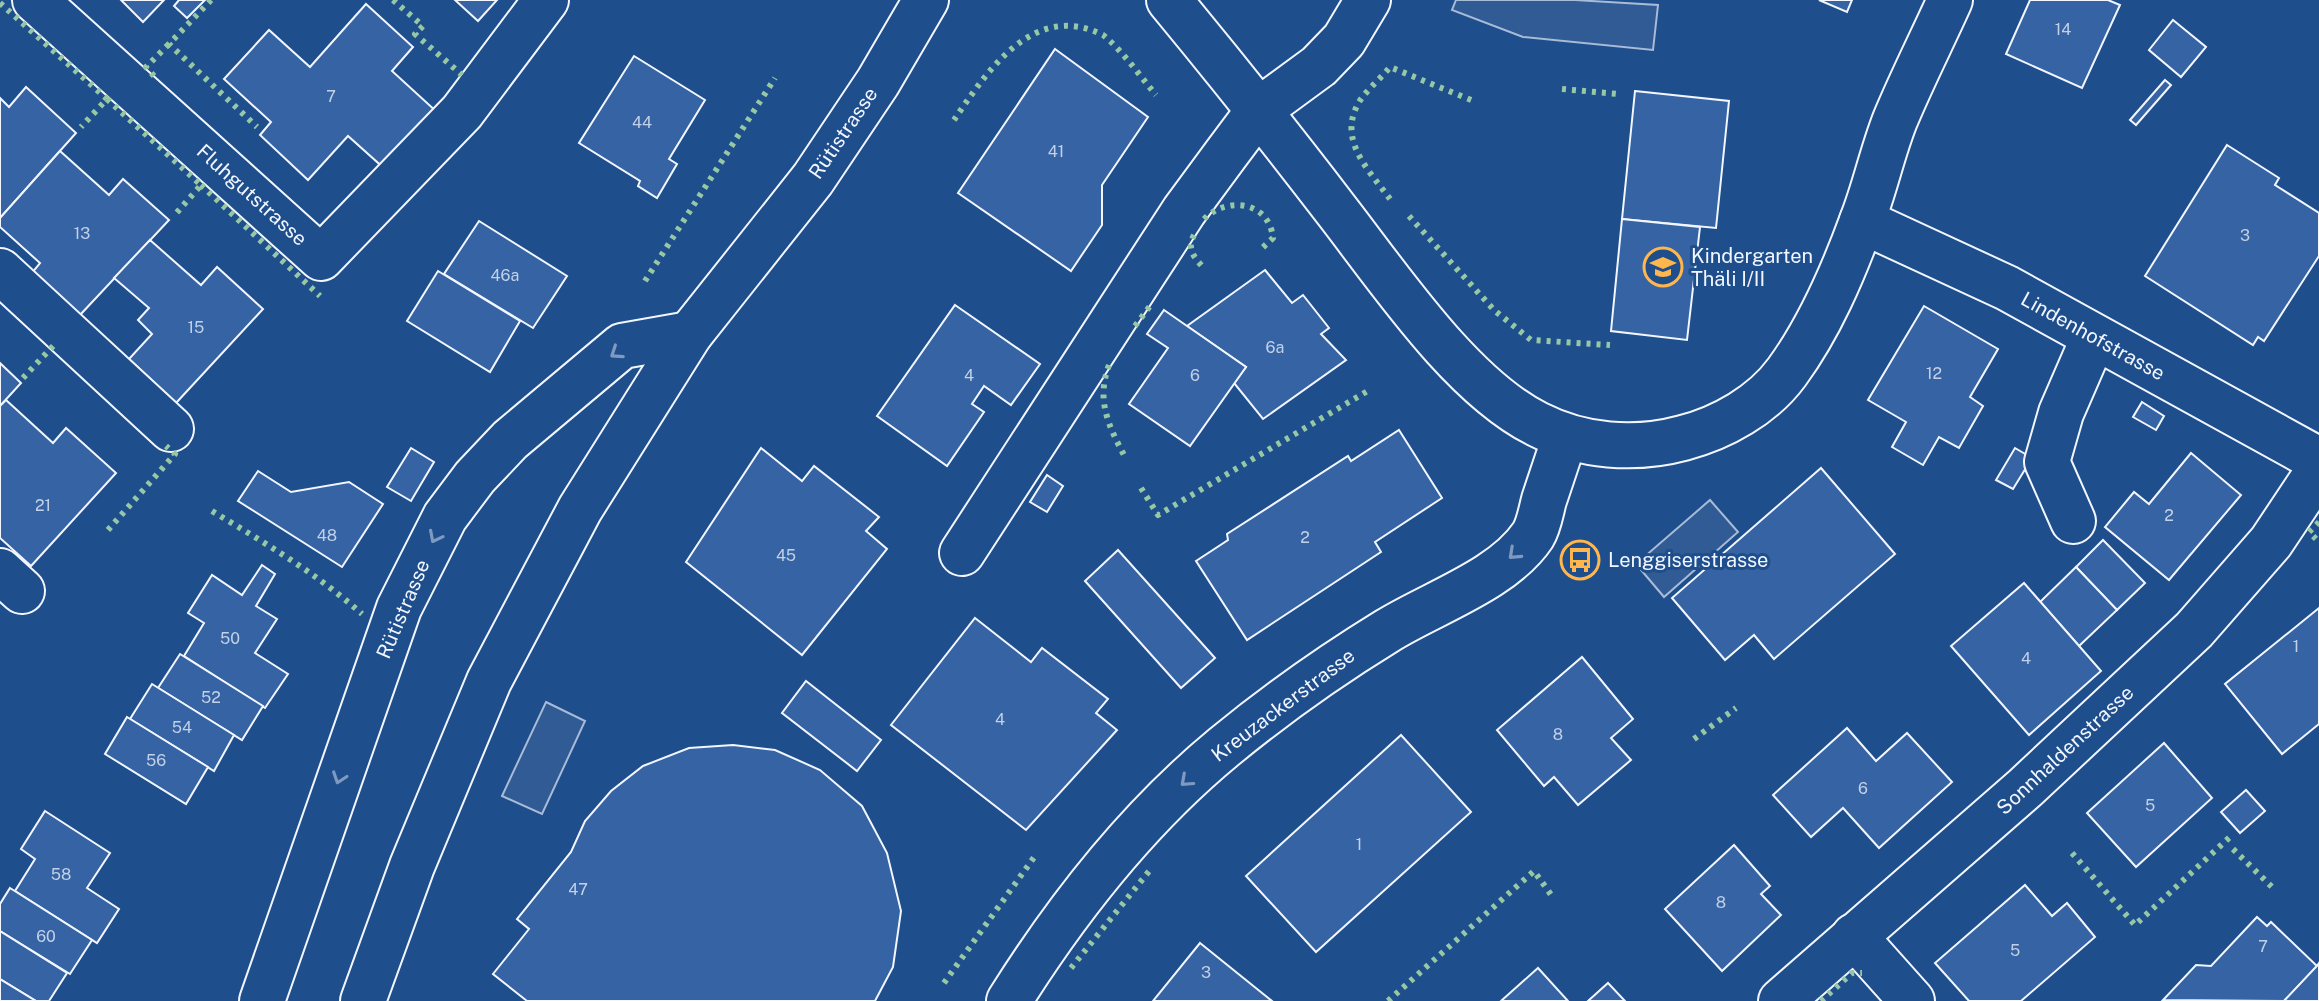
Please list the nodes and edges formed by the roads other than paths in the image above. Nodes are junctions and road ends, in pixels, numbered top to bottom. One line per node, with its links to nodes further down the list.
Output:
1 (35, 0): 2 (street, Fluhgutstrasse)
2 (546, 0)
3 (926, 0): 10 (street, Rütistrasse)
4 (1169, 0): 7 (street)
5 (1368, 0): 7 (street)
6 (1950, 0): 8 (street)
7 (1259, 110): 13 (street); 17 (street)
8 (1862, 221): 11 (street, Lindenhofstrasse); 13 (street)
9 (0, 271): 12 (street)
10 (690, 334): 19 (street, Rütistrasse, one-way to 19); 20 (street, Rütistrasse)
11 (2094, 337): 14 (street, Lindenhofstrasse); 16 (street)
12 (171, 429)
13 (1565, 437): 21 (street, Kreuzackerstrasse, one-way to 21)
14 (2319, 460)
15 (2319, 470): 18 (street, Sonnhaldenstrasse)
16 (2073, 521)
17 (962, 553)
18 (1854, 936): 22 (street, Sonnhaldenstrasse); 23 (street)
19 (262, 1001)
20 (363, 1001)
21 (1009, 1001)
22 (1781, 1001)
23 (1912, 1001)

